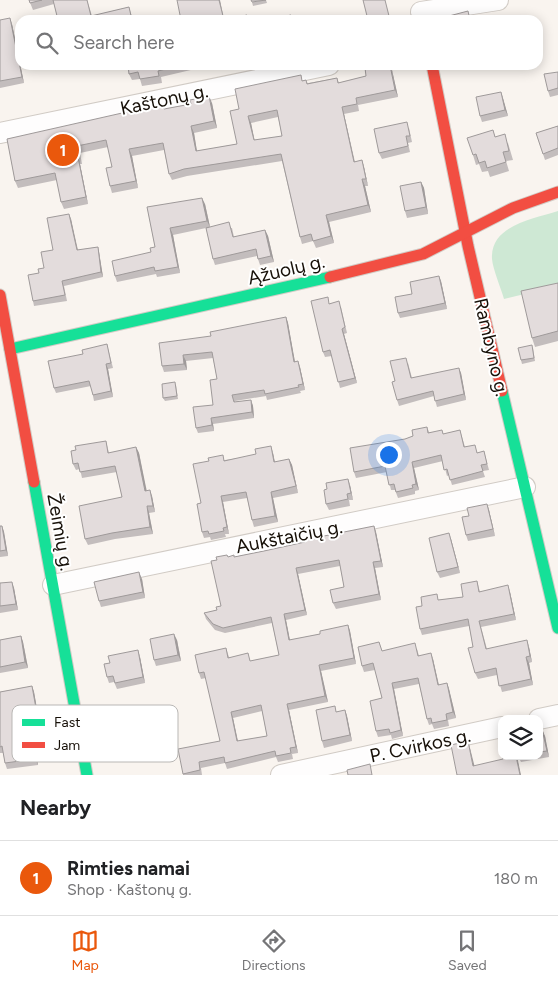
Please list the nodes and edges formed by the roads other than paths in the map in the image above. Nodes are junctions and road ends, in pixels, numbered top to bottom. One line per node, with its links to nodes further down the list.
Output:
1 (498, 0): 2 (street)
2 (420, 11)
3 (305, 70): 5 (street, Kaštonų g.)
4 (433, 70): 7 (main road, Rambyno g.)
5 (0, 133)
6 (558, 192): 7 (main road, Ąžuolų g.)
7 (465, 232): 9 (main road, Ąžuolų g.); 10 (main road, Rambyno g.)
8 (0, 295): 9 (main road, Žeimių g.)
9 (10, 349): 11 (main road, Žeimių g.)
10 (525, 487): 11 (street, Aukštaičių g.); 12 (main road, Rambyno g.)
11 (53, 586): 13 (main road, Žeimių g.)
12 (558, 628)
13 (74, 705)
14 (558, 715): 15 (street)
15 (543, 718)
16 (498, 728): 19 (street, P. Cvirkos g.)
17 (85, 762): 18 (main road, Žeimių g.)
18 (87, 775)
19 (281, 775)

